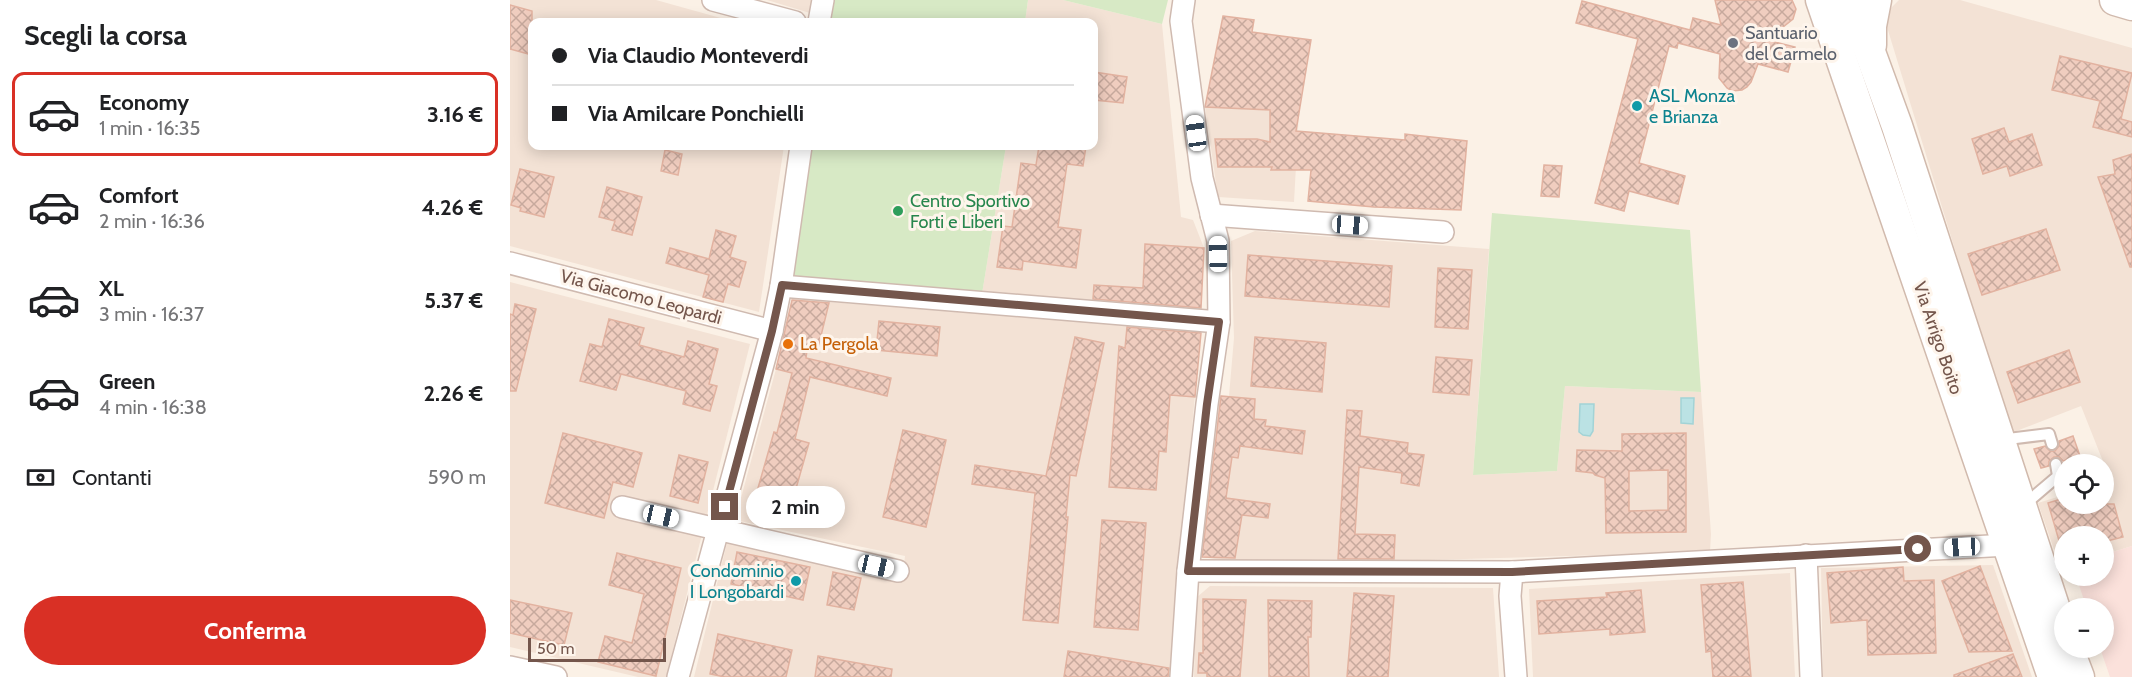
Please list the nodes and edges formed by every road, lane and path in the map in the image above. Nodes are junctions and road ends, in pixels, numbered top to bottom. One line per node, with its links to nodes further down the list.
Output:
1 (713, 0): 9 (street)
2 (823, 0): 10 (street)
3 (1184, 0): 13 (street)
4 (1821, 0): 25 (street, Via Arrigo Boito)
5 (1851, 0): 11 (street, Via Arrigo Boito)
6 (1876, 0): 11 (street)
7 (2115, 0): 8 (street)
8 (2132, 4)
9 (780, 18)
10 (820, 18)
11 (1877, 74): 19 (street, Via Arrigo Boito)
12 (800, 150): 16 (street)
13 (1211, 215): 14 (street); 17 (street)
14 (1443, 232)
15 (510, 263): 18 (street, Via Giacomo Leopardi)
16 (782, 285): 17 (street); 18 (street)
17 (1219, 322): 28 (street)
18 (772, 331): 24 (street)
19 (1999, 440): 20 (lane); 23 (street, Via Arrigo Boito)
20 (2052, 444)
21 (2054, 479): 23 (lane)
22 (622, 507): 24 (street)
23 (2022, 507): 30 (street, Via Arrigo Boito)
24 (719, 529): 27 (street); 34 (street)
25 (2008, 544): 26 (street); 38 (street, Via Arrigo Boito)
26 (1806, 555): 29 (street); 37 (street)
27 (898, 571)
28 (1188, 571): 29 (street); 35 (street)
29 (1512, 572): 36 (street)
30 (2054, 606)
31 (2071, 658): 39 (street)
32 (510, 667): 33 (street)
33 (556, 677)
34 (678, 677)
35 (1181, 677)
36 (1516, 677)
37 (1811, 677)
38 (2053, 677)
39 (2079, 677)

